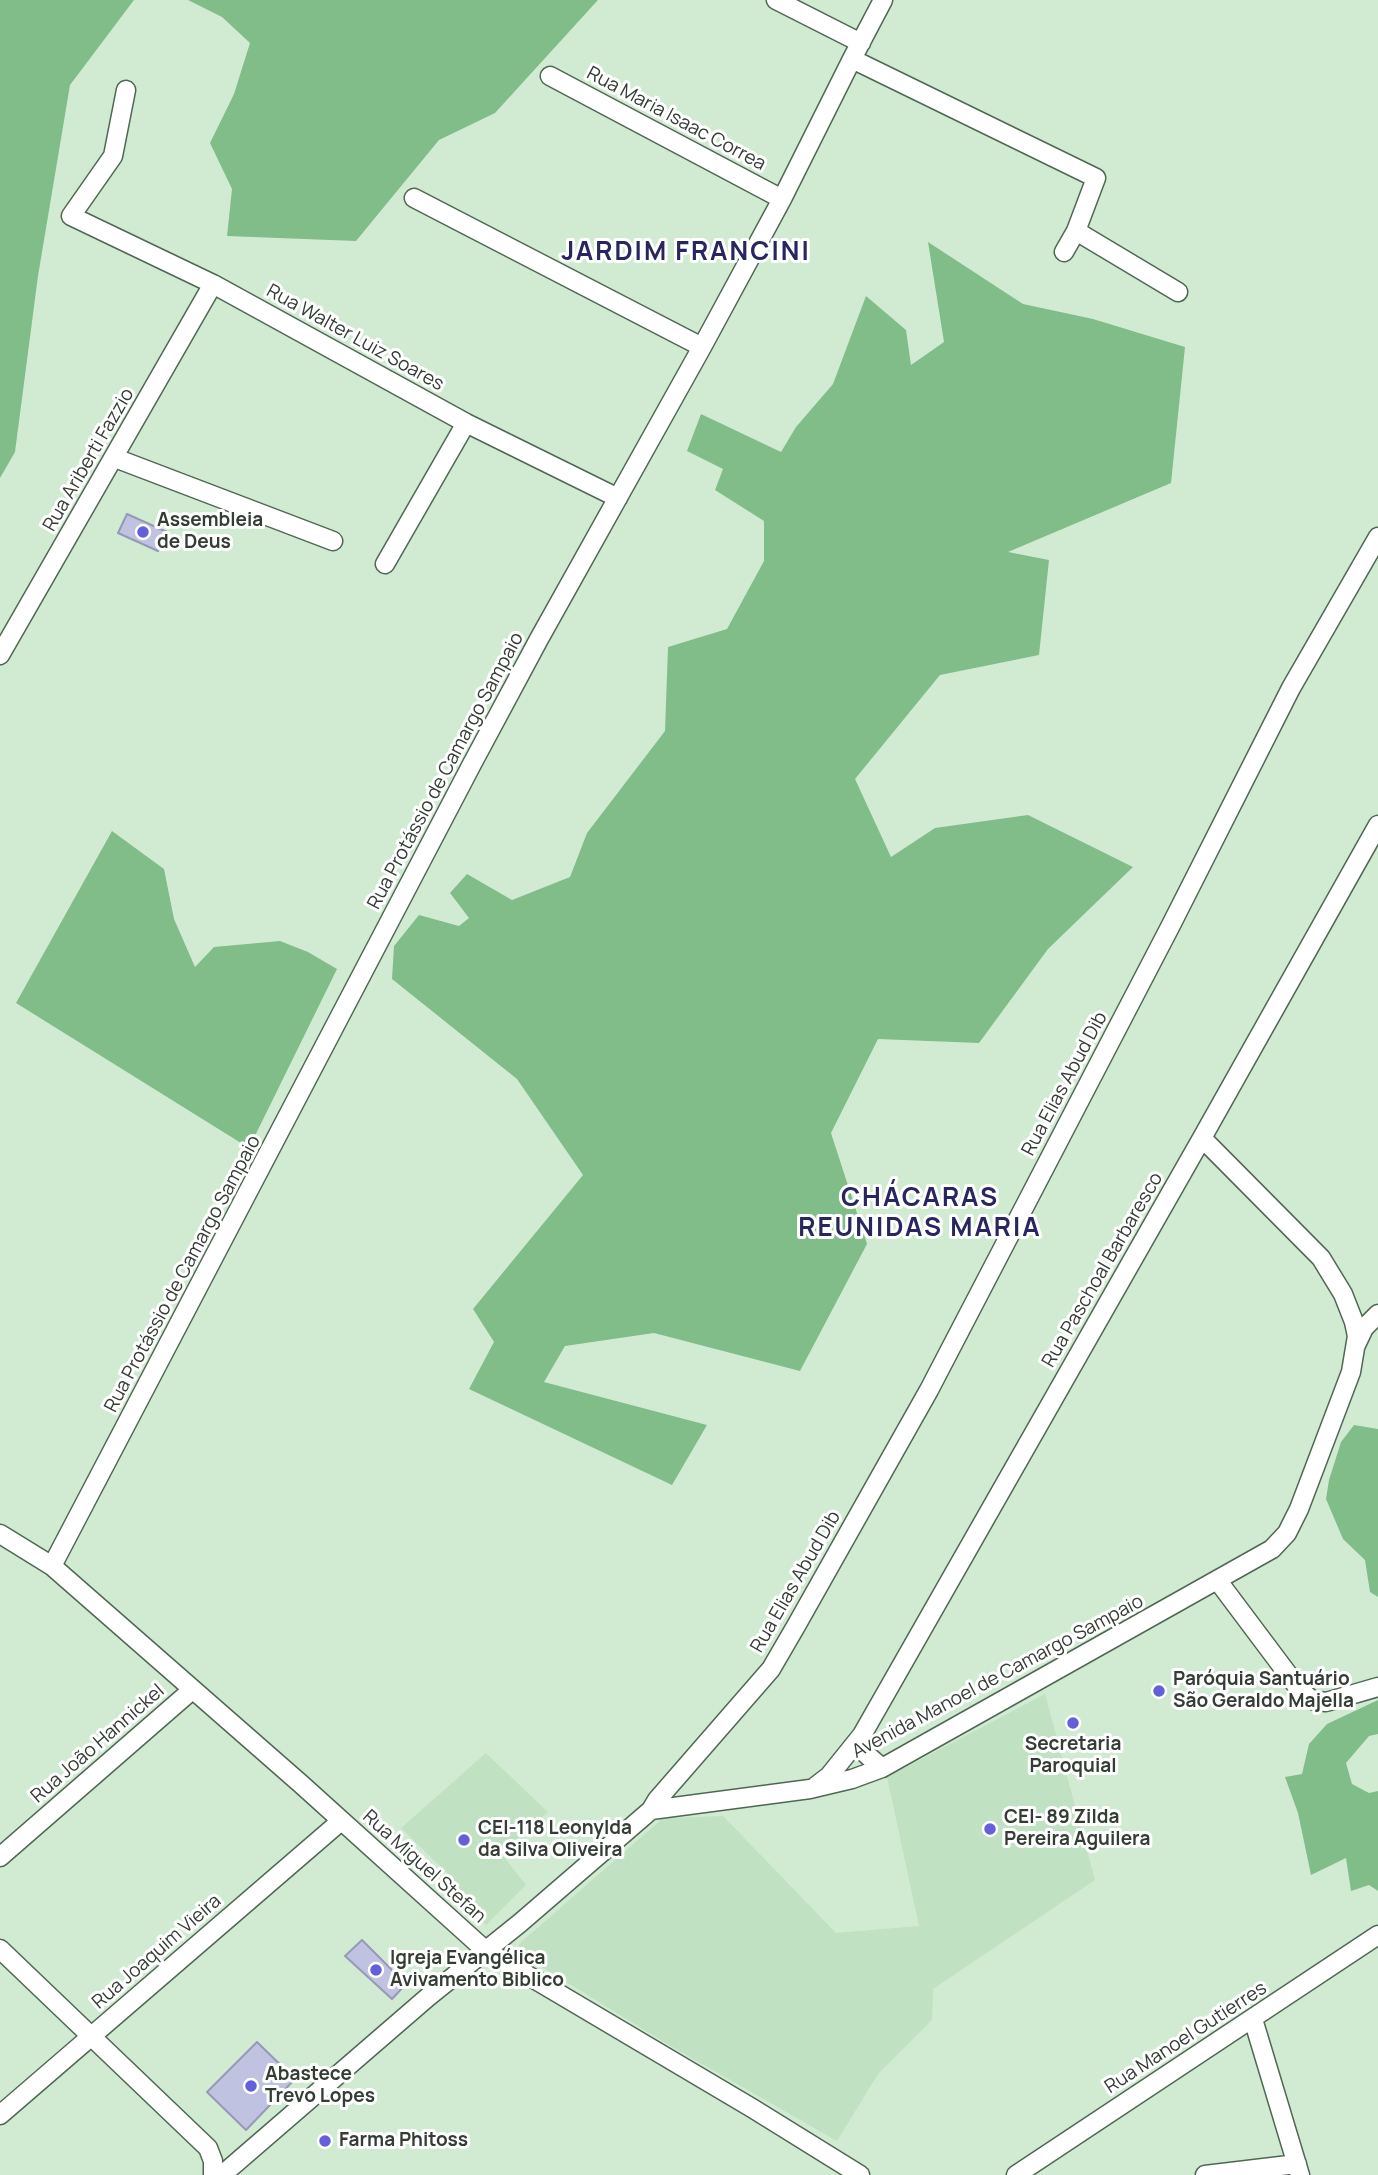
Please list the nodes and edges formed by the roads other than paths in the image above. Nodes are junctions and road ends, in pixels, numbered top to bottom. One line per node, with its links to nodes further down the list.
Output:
1 (776, 0): 3 (street)
2 (883, 0): 3 (street, Rua Protássio de Camargo Sampaio)
3 (856, 51): 7 (street, Rua Protássio de Camargo Sampaio); 8 (street)
4 (550, 76): 7 (street, Rua Maria Isaac Correa)
5 (126, 90): 10 (street, Rua Walter Luiz Soares)
6 (414, 198): 12 (street)
7 (782, 199): 12 (street, Rua Protássio de Camargo Sampaio)
8 (1076, 231): 9 (street); 11 (street)
9 (1064, 252)
10 (213, 284): 13 (street, Rua Walter Luiz Soares); 14 (street, Rua Ariberti Fazzio)
11 (1178, 292)
12 (702, 347): 15 (street, Rua Protássio de Camargo Sampaio)
13 (466, 423): 15 (street, Rua Walter Luiz Soares); 18 (street)
14 (115, 458): 17 (street); 19 (street, Rua Ariberti Fazzio)
15 (618, 498): 26 (street, Rua Protássio de Camargo Sampaio)
16 (1378, 537): 33 (street, Rua Elias Abud Dib)
17 (333, 541)
18 (385, 564)
19 (0, 656)
20 (1378, 825): 21 (street, Rua Paschoal Barbaresco)
21 (1202, 1138): 23 (street); 30 (street, Rua Paschoal Barbaresco)
22 (1378, 1312): 23 (street, Avenida Manoel de Camargo Sampaio); 24 (street, Avenida Manoel de Camargo Sampaio)
23 (1352, 1316): 24 (street, Avenida Manoel de Camargo Sampaio)
24 (1356, 1345): 27 (street, Avenida Manoel de Camargo Sampaio)
25 (0, 1534): 26 (street, Rua Miguel Stefan)
26 (52, 1566): 29 (street, Rua Miguel Stefan)
27 (1218, 1581): 28 (street); 31 (street, Avenida Manoel de Camargo Sampaio)
28 (1378, 1687)
29 (192, 1690): 34 (street, Rua Miguel Stefan); 35 (street, Rua João Hannickel)
30 (862, 1735): 31 (street); 32 (street, Rua Paschoal Barbaresco)
31 (882, 1768): 32 (street, Avenida Manoel de Camargo Sampaio)
32 (810, 1789): 33 (street, Avenida Manoel de Camargo Sampaio)
33 (651, 1810): 38 (street)
34 (341, 1821): 38 (street, Rua Miguel Stefan); 40 (street, Rua Joaquim Vieira)
35 (0, 1857)
36 (1378, 1935): 39 (street, Rua Manoel Gutierres)
37 (0, 1949): 40 (street)
38 (485, 1950): 42 (street); 47 (street, Rua Miguel Stefan)
39 (1254, 2019): 44 (street); 48 (street, Rua Manoel Gutierres)
40 (92, 2036): 41 (street, Rua Joaquim Vieira); 43 (street)
41 (0, 2115)
42 (254, 2147): 43 (street); 46 (street)
43 (208, 2148): 45 (street)
44 (1298, 2169): 49 (street)
45 (213, 2175)
46 (222, 2175)
47 (860, 2175)
48 (1016, 2175)
49 (1205, 2175)

